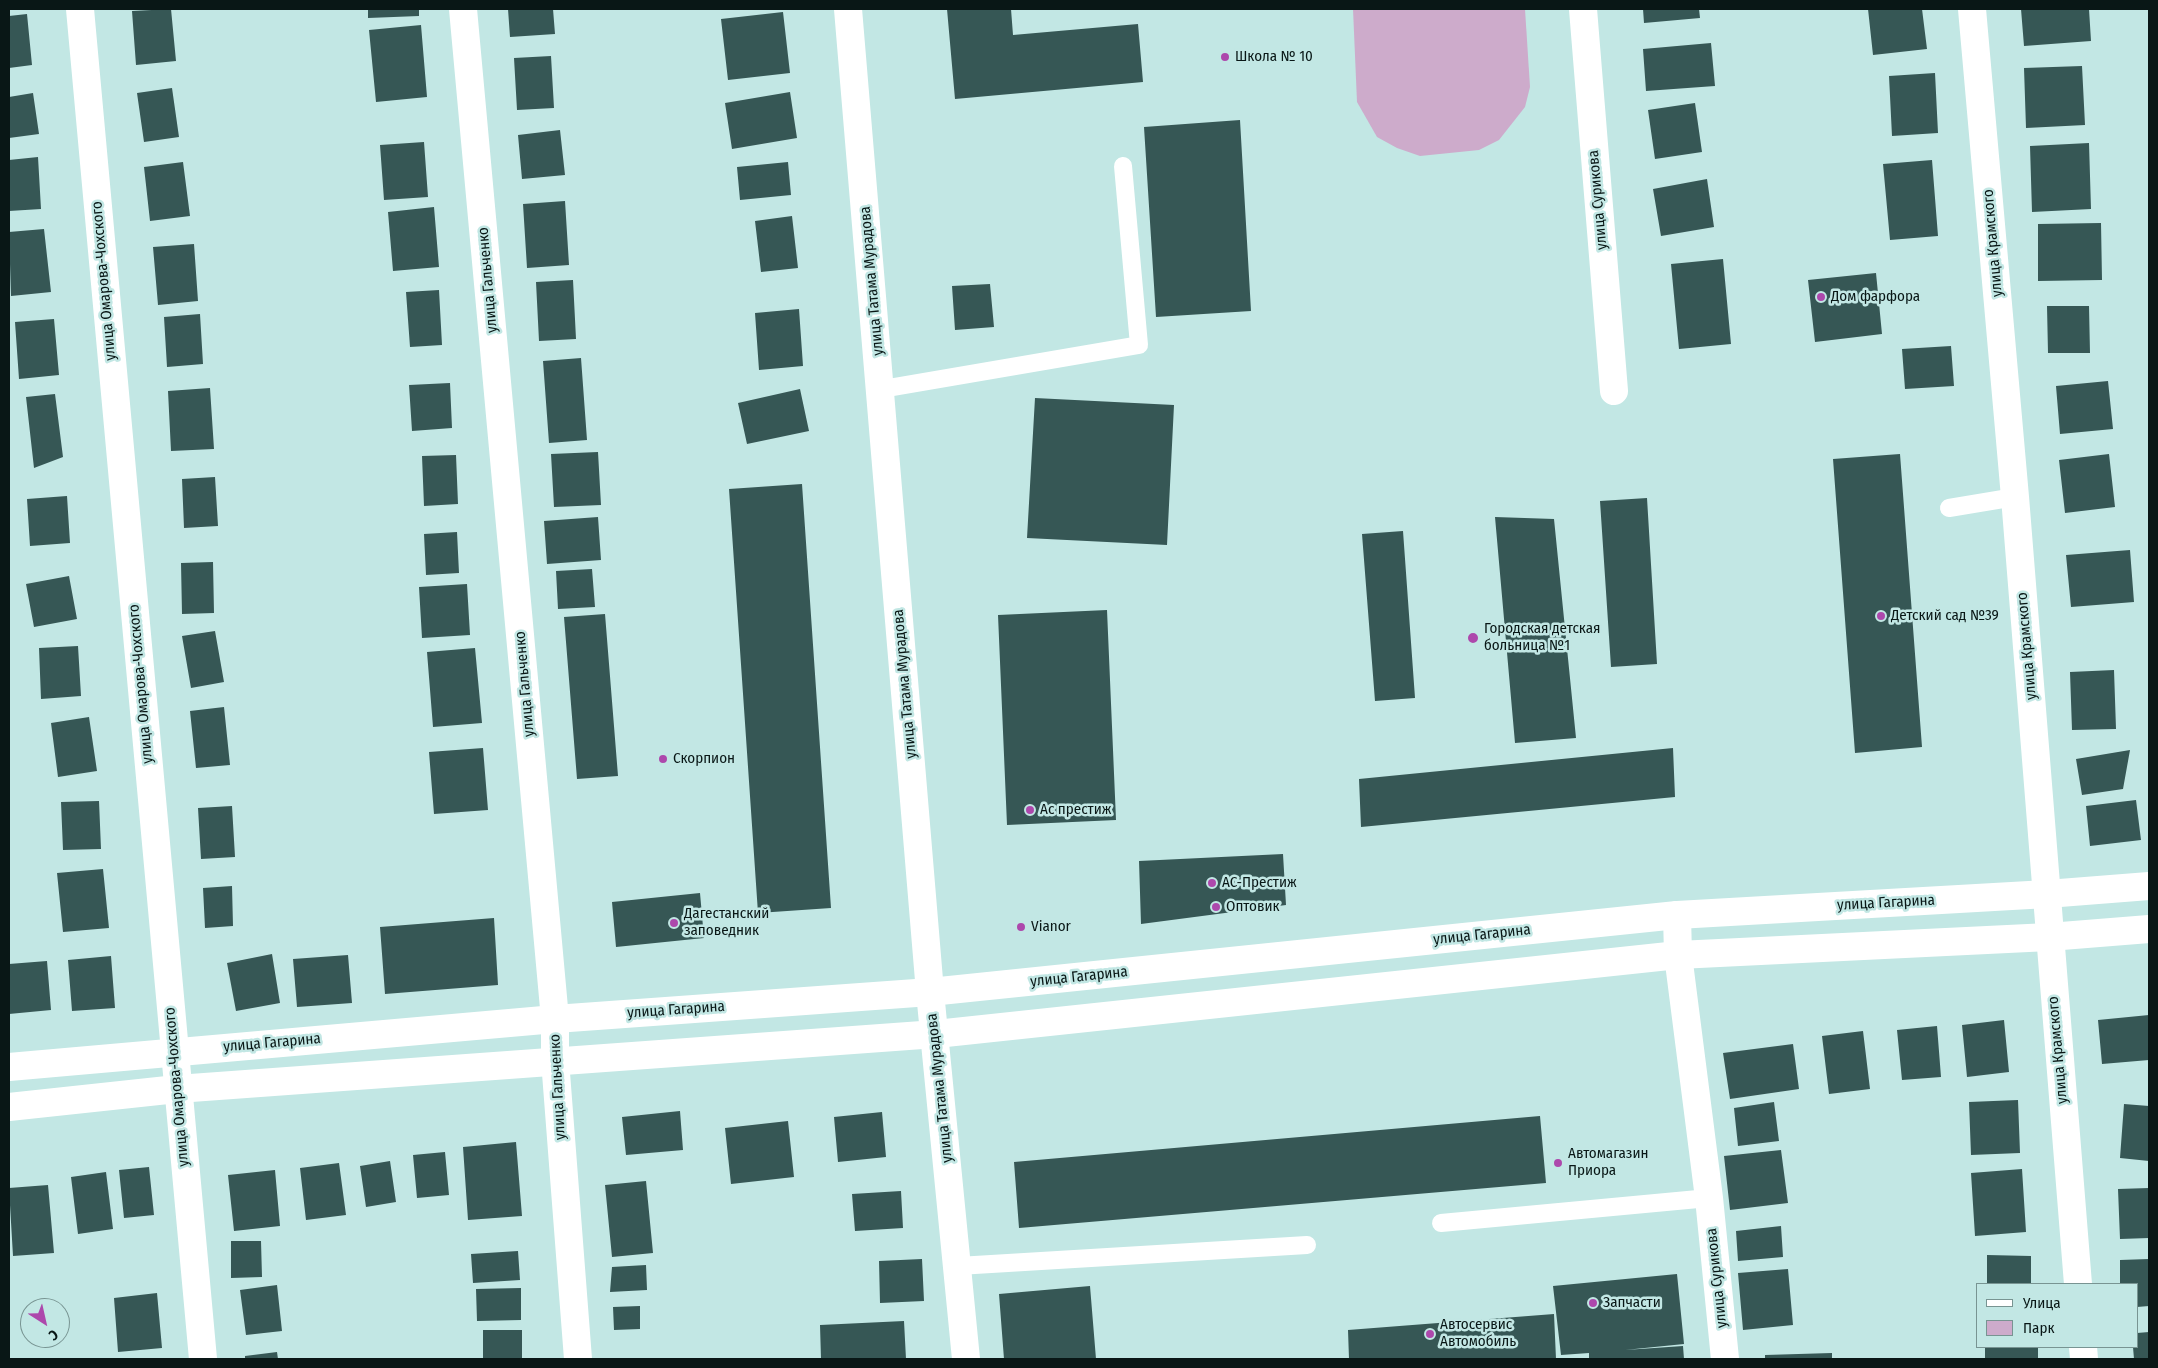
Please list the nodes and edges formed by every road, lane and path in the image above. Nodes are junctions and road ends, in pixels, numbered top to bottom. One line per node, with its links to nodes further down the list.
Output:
1 (80, 9): 20 (street, улица Омарова-Чохского)
2 (463, 9): 18 (street, улица Гальченко)
3 (848, 9): 7 (street, улица Татама Мурадова)
4 (1583, 9): 8 (street, улица Сурикова)
5 (1972, 9): 9 (street, улица Крамского)
6 (1123, 166): 7 (lane)
7 (882, 389): 17 (street, улица Татама Мурадова)
8 (1614, 391)
9 (2015, 498): 10 (lane); 12 (street, улица Крамского)
10 (1949, 508)
11 (2149, 886): 12 (street, улица Гагарина)
12 (2047, 894): 13 (street, улица Гагарина); 15 (street, улица Крамского)
13 (1677, 915): 16 (street, улица Сурикова); 17 (street, улица Гагарина)
14 (2149, 929): 15 (street)
15 (2049, 937): 16 (street); 29 (street, улица Крамского)
16 (1678, 954): 19 (street); 25 (street, улица Сурикова)
17 (930, 992): 18 (street, улица Гагарина); 19 (street, улица Татама Мурадова)
18 (556, 1019): 20 (street, улица Гагарина); 21 (street, улица Гальченко)
19 (936, 1034): 21 (street); 28 (street, улица Татама Мурадова)
20 (174, 1052): 22 (street, улица Гагарина); 23 (street, улица Омарова-Чохского)
21 (554, 1060): 23 (street); 31 (street, улица Гальченко)
22 (9, 1067)
23 (177, 1089): 24 (street); 30 (street, улица Омарова-Чохского)
24 (9, 1106)
25 (1709, 1198): 26 (lane); 33 (street, улица Сурикова)
26 (1441, 1223)
27 (1307, 1245): 28 (lane)
28 (958, 1266): 32 (street, улица Татама Мурадова)
29 (2078, 1283)
30 (203, 1359)
31 (578, 1359)
32 (966, 1359)
33 (1725, 1359)

